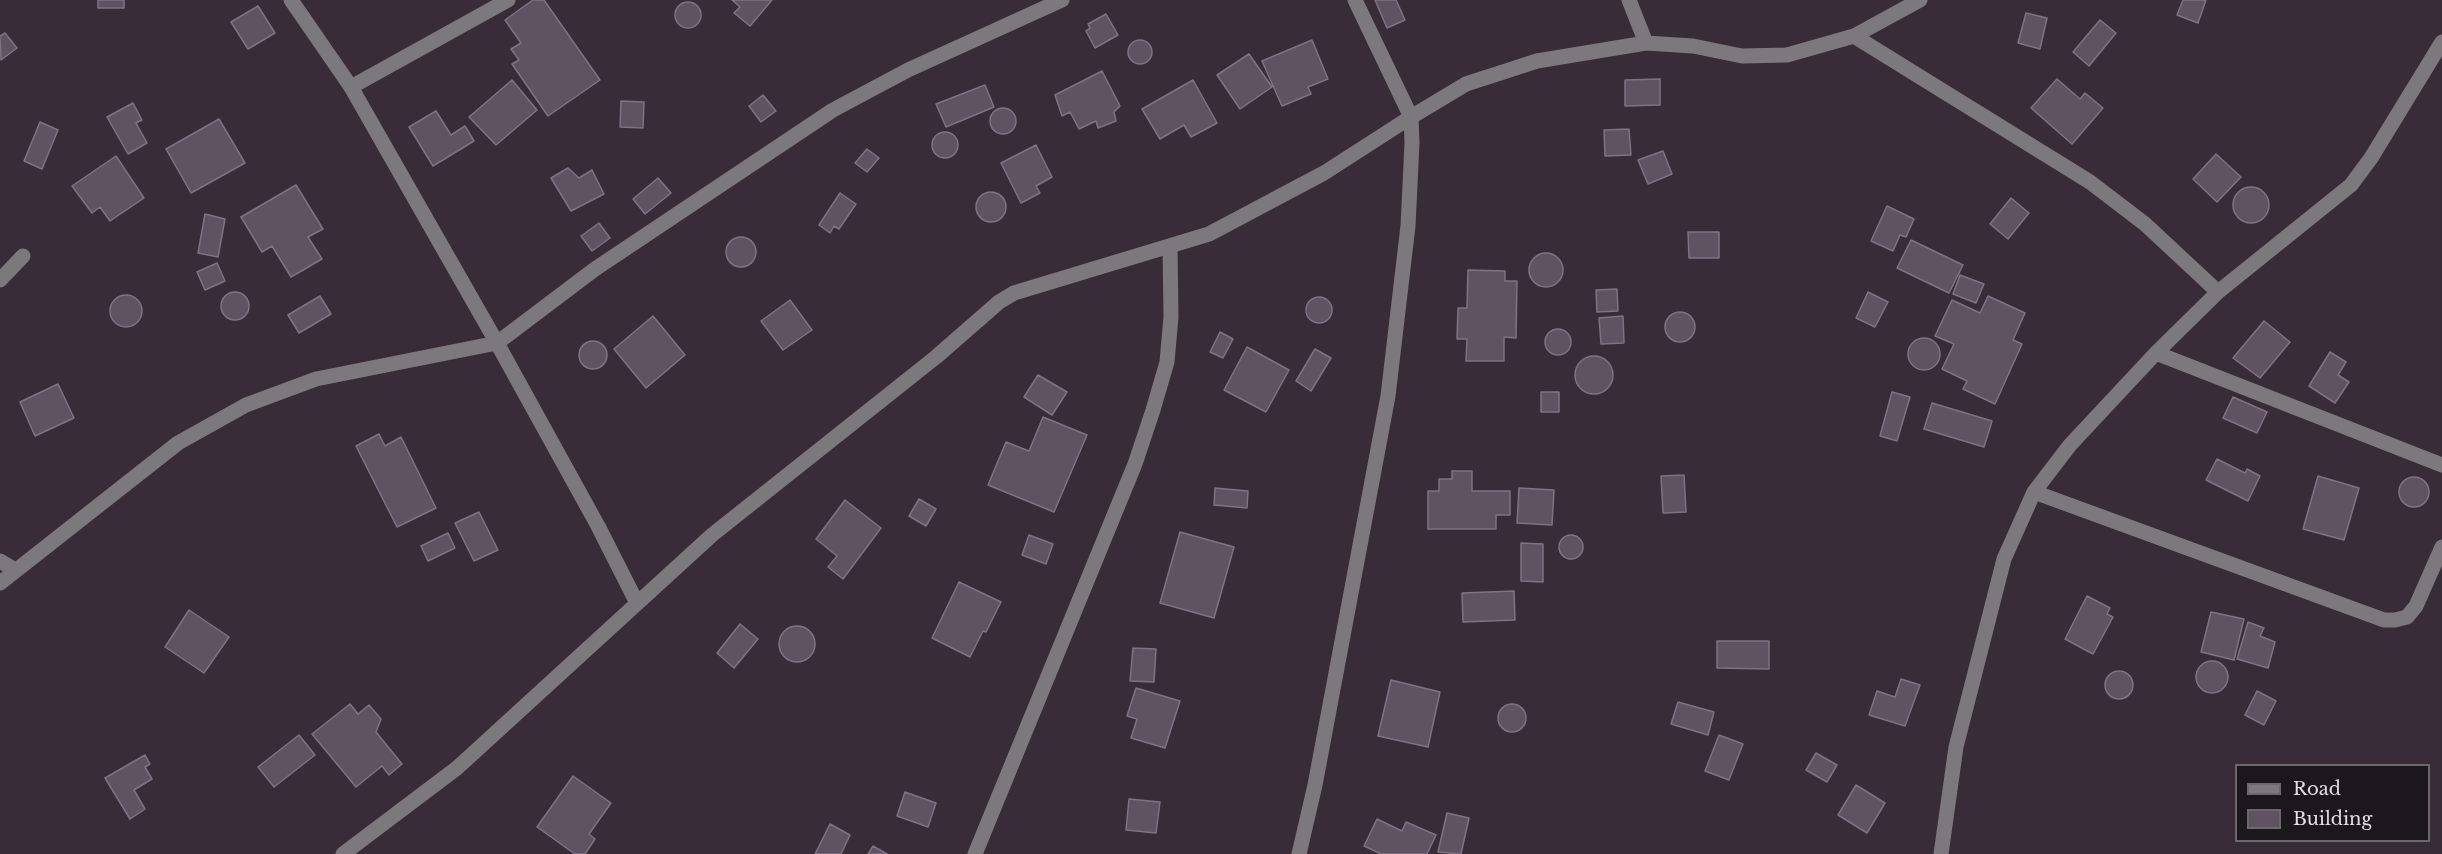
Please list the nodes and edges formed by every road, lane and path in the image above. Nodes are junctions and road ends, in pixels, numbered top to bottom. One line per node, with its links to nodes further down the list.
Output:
1 (291, 0): 10 (street)
2 (508, 0): 10 (street)
3 (1062, 0): 16 (street)
4 (1355, 0): 11 (street)
5 (1629, 0): 9 (street)
6 (1920, 0): 7 (street)
7 (1854, 36): 9 (street); 15 (street)
8 (2442, 42): 15 (street)
9 (1646, 43): 11 (street)
10 (351, 87): 16 (street)
11 (1411, 117): 12 (street); 27 (street)
12 (1170, 246): 24 (street); 26 (street)
13 (23, 256): 14 (street)
14 (0, 280)
15 (2218, 292): 17 (street)
16 (497, 343): 22 (street); 24 (street)
17 (2156, 353): 18 (street); 19 (street)
18 (2442, 465)
19 (2034, 492): 20 (street); 28 (street)
20 (2442, 547)
21 (0, 561): 22 (street)
22 (15, 570): 23 (street)
23 (0, 583)
24 (637, 603): 25 (street)
25 (343, 854)
26 (975, 854)
27 (1299, 854)
28 (1941, 854)

